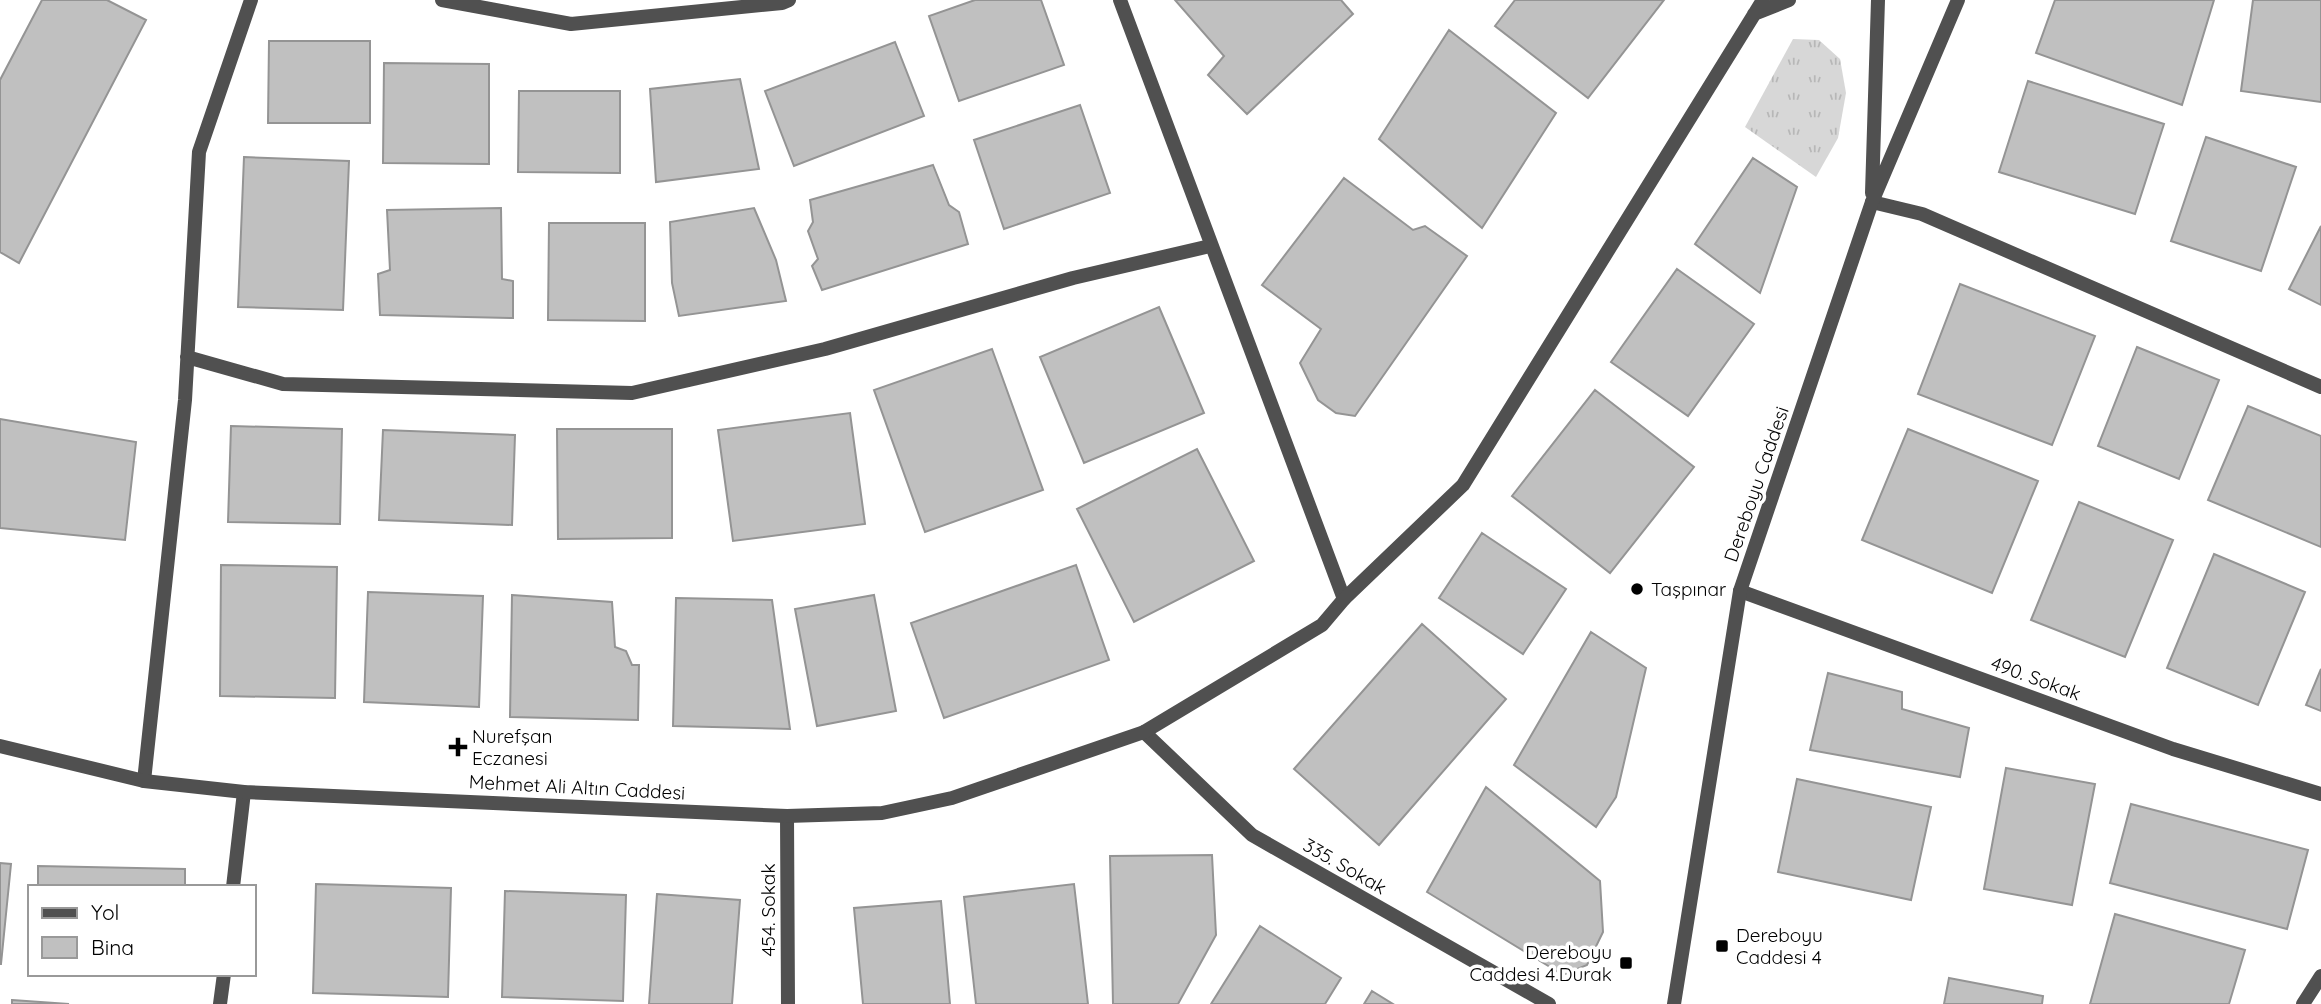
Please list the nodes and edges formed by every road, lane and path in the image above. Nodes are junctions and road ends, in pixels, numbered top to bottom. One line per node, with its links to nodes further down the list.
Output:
1 (251, 0): 12 (street)
2 (442, 0): 3 (street)
3 (789, 0)
4 (1120, 0): 11 (street)
5 (1763, 0): 9 (street, Mehmet Ali Altın Caddesi)
6 (1788, 0): 9 (street)
7 (1878, 0): 10 (street)
8 (1958, 0): 10 (street, Dereboyu Caddesi)
9 (1752, 14): 15 (street, Mehmet Ali Altın Caddesi)
10 (1872, 202): 13 (street); 14 (street, Dereboyu Caddesi)
11 (1210, 246): 12 (street); 15 (street)
12 (187, 357): 18 (street)
13 (2321, 387)
14 (1740, 591): 20 (street, 490. Sokak); 28 (street, Dereboyu Caddesi)
15 (1344, 599): 16 (street, Mehmet Ali Altın Caddesi)
16 (1144, 732): 21 (street, Mehmet Ali Altın Caddesi); 27 (street, 335. Sokak)
17 (0, 746): 18 (street, Mehmet Ali Altın Caddesi)
18 (144, 781): 19 (street, Mehmet Ali Altın Caddesi)
19 (244, 792): 21 (street, Mehmet Ali Altın Caddesi); 22 (street)
20 (2321, 794)
21 (787, 816): 26 (street, 454. Sokak)
22 (233, 885)
23 (223, 976): 25 (street)
24 (2321, 976): 29 (street)
25 (220, 1004)
26 (788, 1004)
27 (1549, 1004)
28 (1674, 1004)
29 (2303, 1004)

